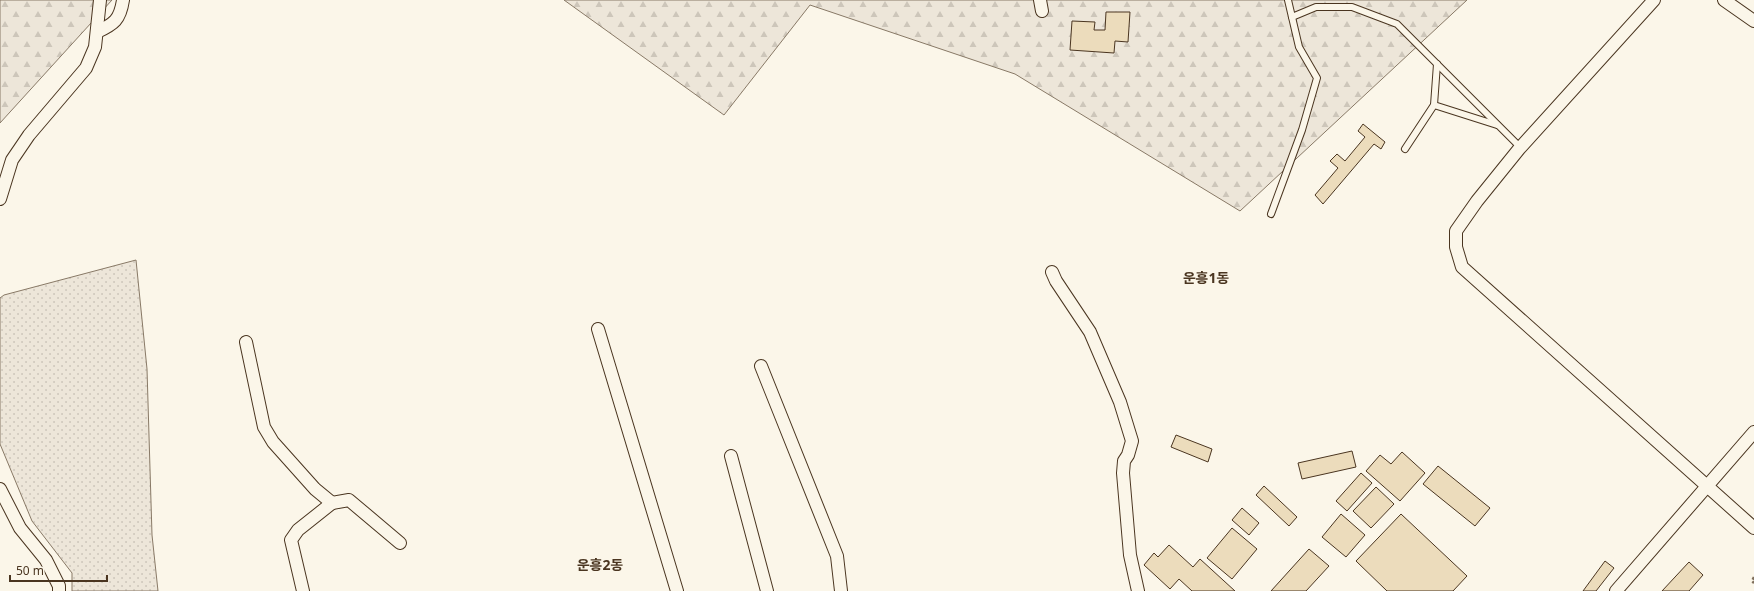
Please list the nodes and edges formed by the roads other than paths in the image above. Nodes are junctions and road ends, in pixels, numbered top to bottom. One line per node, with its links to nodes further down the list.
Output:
1 (100, 0): 8 (street)
2 (123, 0): 8 (street)
3 (1288, 0): 6 (lane)
4 (1654, 0): 12 (street)
5 (1724, 0): 7 (street)
6 (1292, 17): 9 (lane); 15 (lane)
7 (1754, 21)
8 (97, 32): 14 (street)
9 (1437, 64): 10 (lane); 11 (lane)
10 (1434, 105): 11 (lane); 13 (lane)
11 (1499, 126): 12 (lane)
12 (1520, 147): 22 (street)
13 (1404, 149)
14 (0, 199)
15 (1271, 214)
16 (1052, 272): 32 (street)
17 (598, 329): 29 (street)
18 (246, 342): 24 (street)
19 (761, 366): 31 (street)
20 (1754, 432): 22 (street)
21 (731, 456): 30 (street)
22 (1708, 487): 25 (street); 33 (street)
23 (0, 489): 27 (street)
24 (332, 504): 26 (street); 28 (street)
25 (1754, 528)
26 (400, 543)
27 (59, 591)
28 (303, 591)
29 (676, 591)
30 (767, 591)
31 (841, 591)
32 (1138, 591)
33 (1616, 591)

